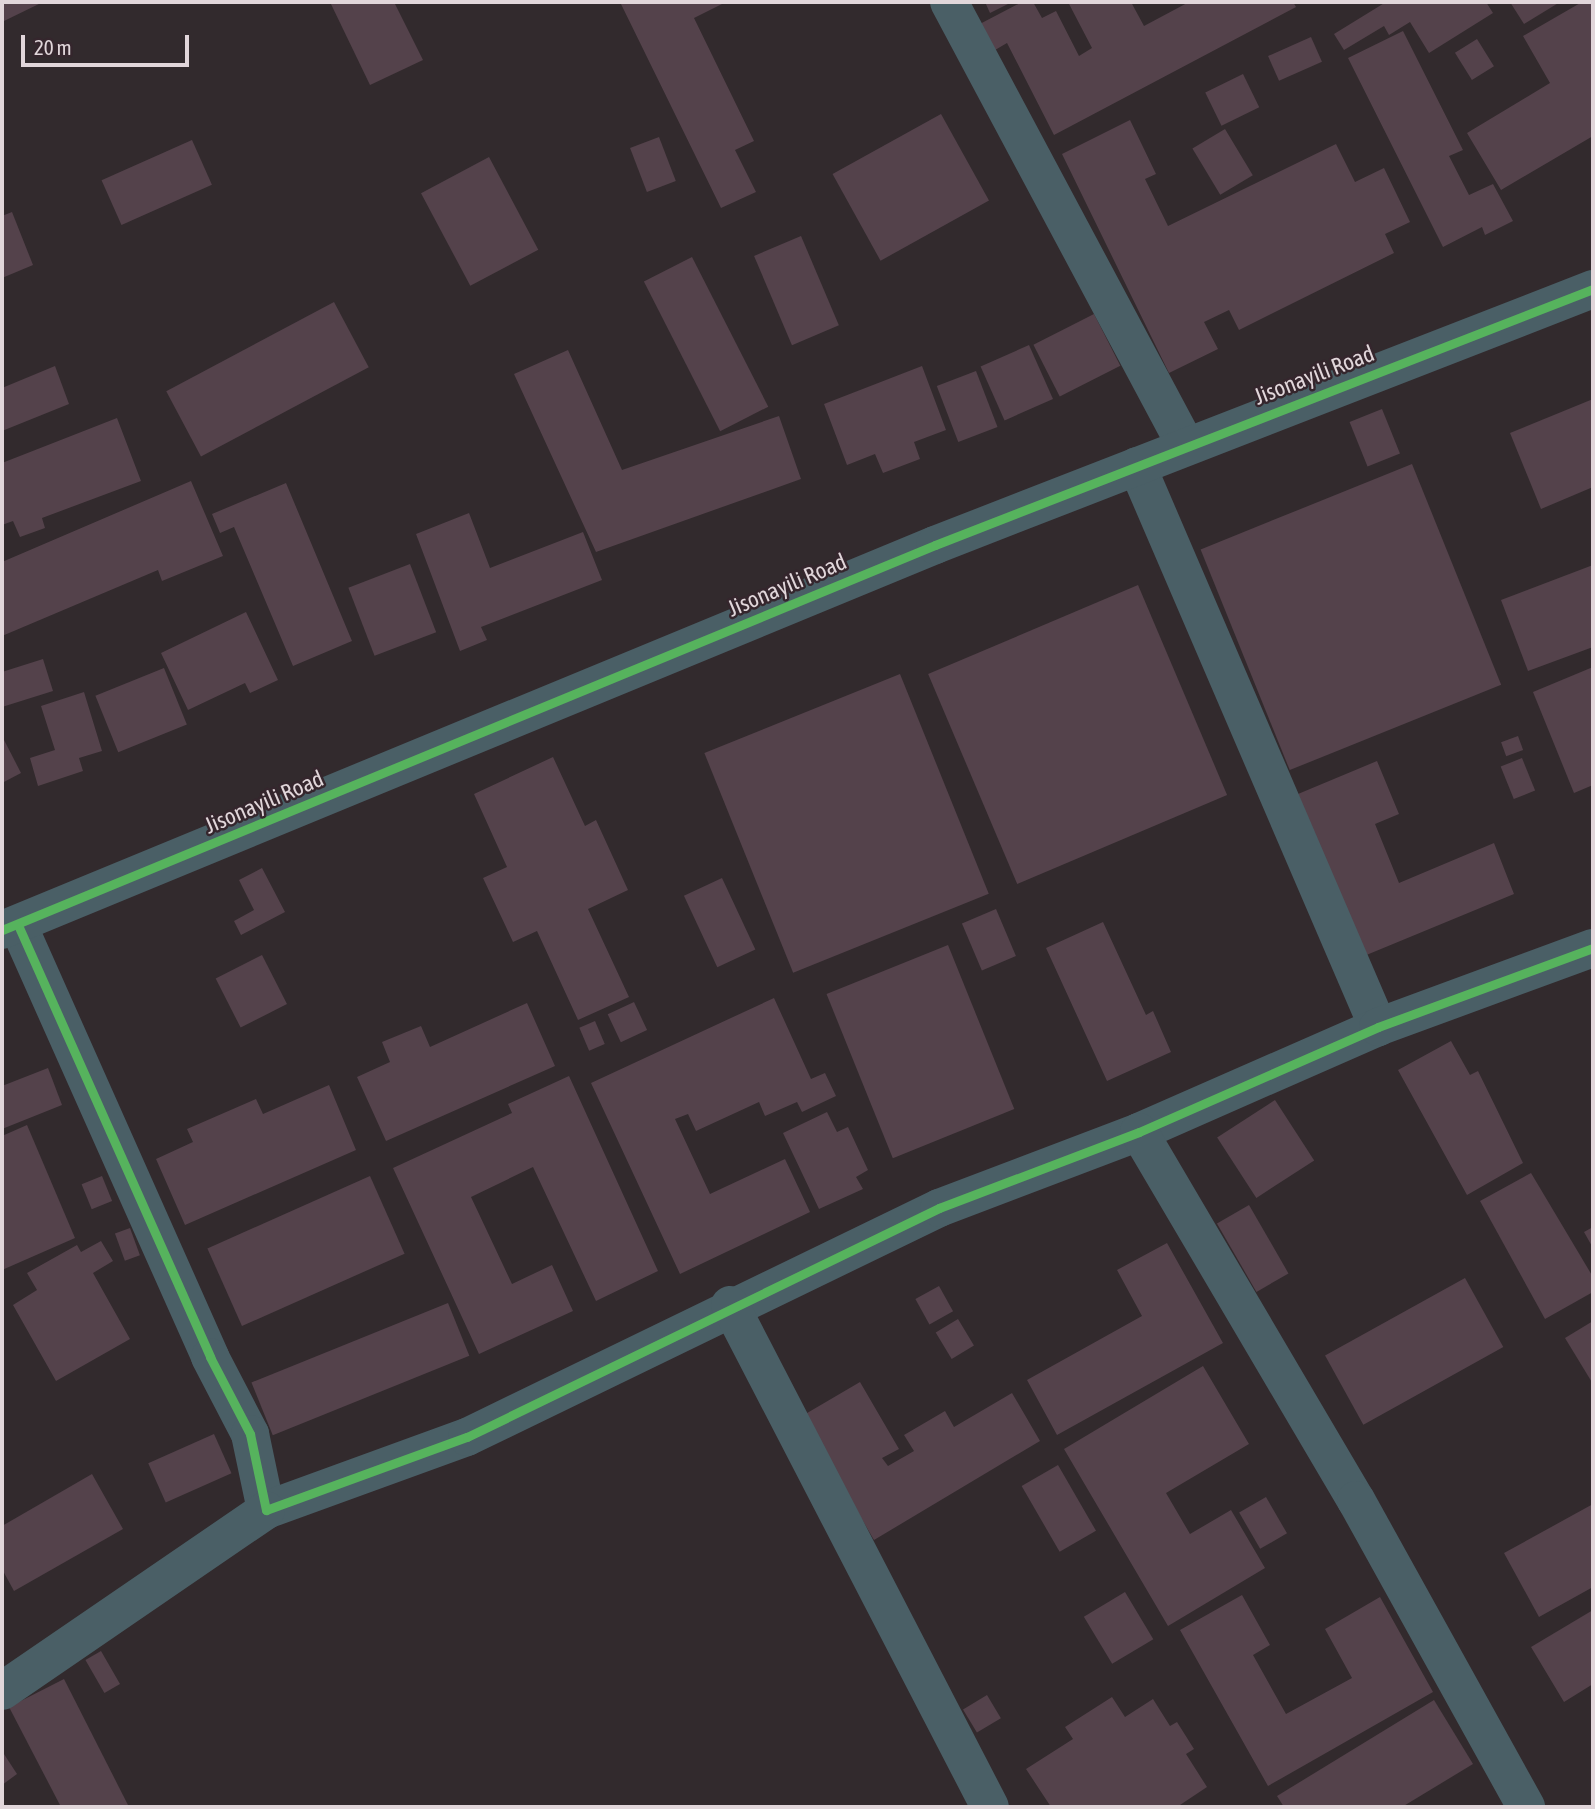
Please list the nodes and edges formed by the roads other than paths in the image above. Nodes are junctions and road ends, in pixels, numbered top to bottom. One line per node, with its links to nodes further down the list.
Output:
1 (949, 2): 3 (street)
2 (1593, 289): 3 (street, Jisonayili Road)
3 (1185, 446): 4 (street, Jisonayili Road)
4 (1137, 466): 5 (street, Jisonayili Road); 7 (street)
5 (10, 927): 10 (street)
6 (1593, 948): 7 (street)
7 (1378, 1027): 8 (street)
8 (1139, 1132): 9 (street); 13 (street)
9 (730, 1305): 10 (street); 12 (street)
10 (266, 1510): 11 (street)
11 (2, 1691)
12 (990, 1807)
13 (1526, 1807)

